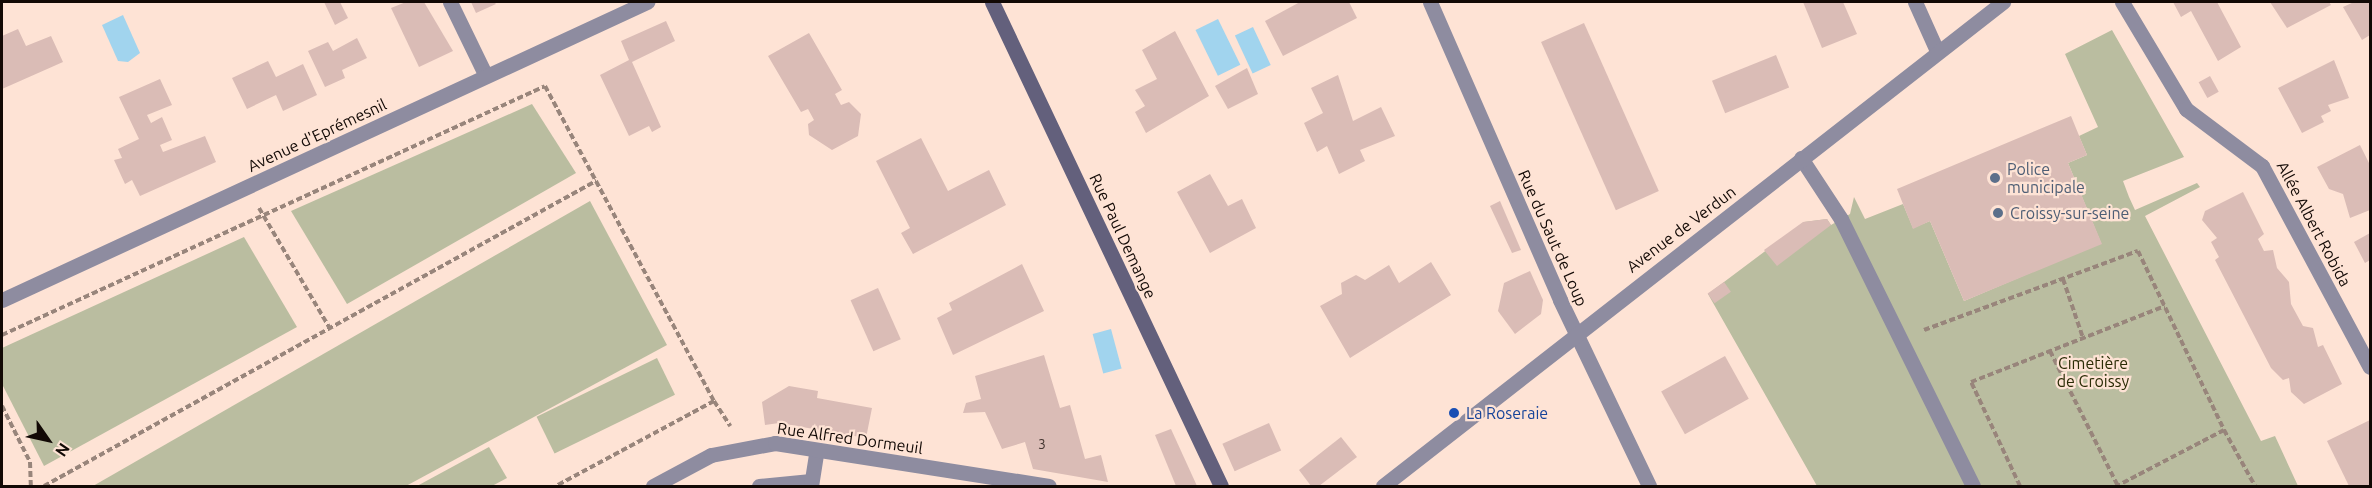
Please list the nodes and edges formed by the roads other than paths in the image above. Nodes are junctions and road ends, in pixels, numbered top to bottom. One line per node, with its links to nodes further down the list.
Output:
1 (450, 2): 9 (street)
2 (647, 2): 9 (street, Avenue d'Eprémesnil)
3 (992, 2): 19 (main road, Rue Paul Demange)
4 (1430, 2): 12 (street, Rue du Saut de Loup)
5 (1915, 2): 8 (street)
6 (2003, 2): 8 (street, Avenue de Verdun)
7 (2122, 2): 13 (street, Allée Albert Robida)
8 (1937, 51): 10 (street, Avenue de Verdun)
9 (486, 76): 11 (street, Avenue d'Eprémesnil)
10 (1801, 158): 12 (street, Avenue de Verdun); 22 (street)
11 (2, 300)
12 (1579, 338): 20 (street, Avenue de Verdun); 21 (street, Rue du Saut de Loup)
13 (2370, 367)
14 (817, 450): 15 (street); 16 (street, Rue Alfred Dormeuil); 18 (street, Rue Alfred Dormeuil)
15 (811, 484): 17 (street)
16 (653, 486)
17 (759, 486)
18 (1049, 486)
19 (1221, 486)
20 (1383, 486)
21 (1649, 486)
22 (1973, 486)

